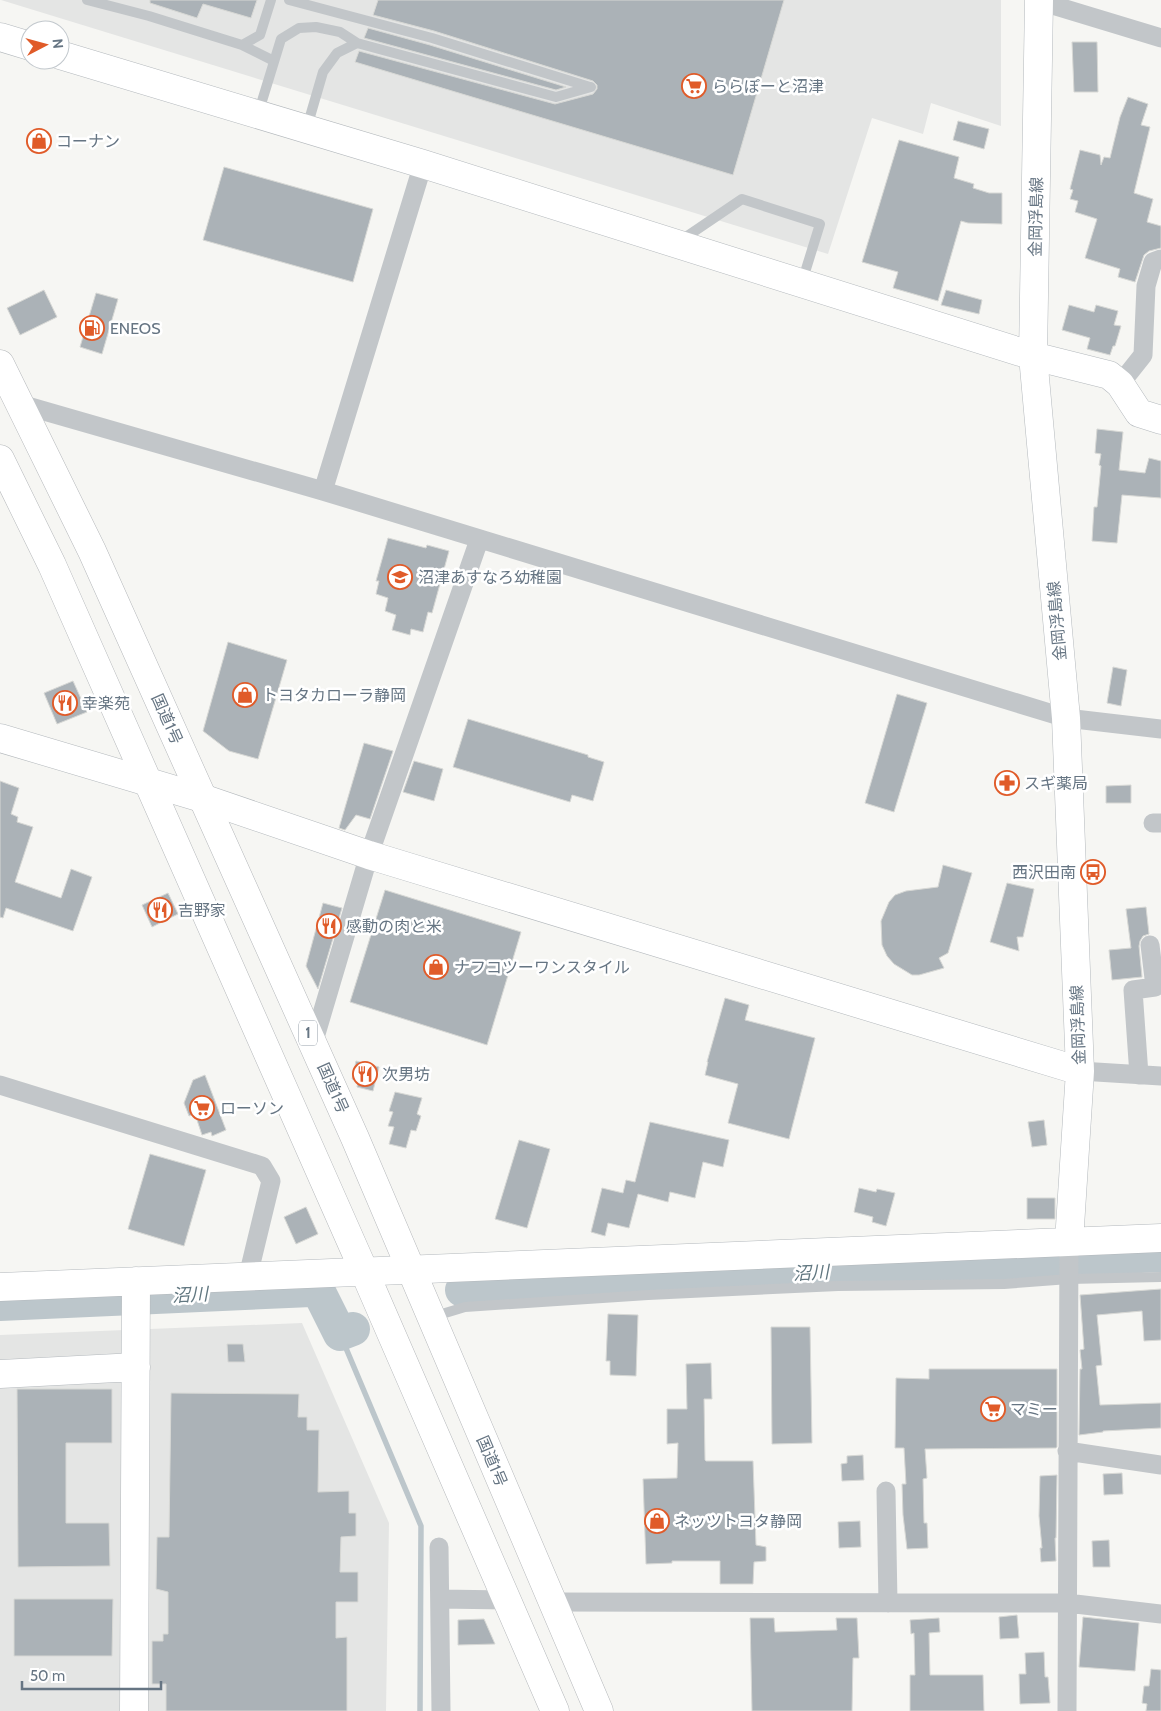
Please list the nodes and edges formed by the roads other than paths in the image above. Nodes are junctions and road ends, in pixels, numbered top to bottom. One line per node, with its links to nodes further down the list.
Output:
1 (87, 0): 9 (lane)
2 (271, 0): 9 (lane)
3 (288, 0): 8 (lane)
4 (1035, 0): 6 (street); 18 (main road, 金岡浮島線)
5 (0, 37): 7 (main road)
6 (1161, 38)
7 (20, 43)
8 (357, 43): 11 (lane); 13 (lane)
9 (242, 44): 11 (lane)
10 (70, 58): 12 (main road)
11 (274, 60): 12 (lane)
12 (257, 115): 13 (main road)
13 (306, 130): 14 (main road)
14 (423, 164): 15 (main road); 24 (street)
15 (676, 244): 17 (main road); 17 (lane)
16 (1161, 259): 20 (street)
17 (801, 283): 18 (main road)
18 (1033, 356): 20 (main road); 26 (main road, 金岡浮島線)
19 (0, 364): 21 (main road, 国道1号 / 1)
20 (1120, 384): 22 (main road)
21 (20, 404): 24 (street); 30 (main road, 国道1号 / 1)
22 (1161, 420)
23 (0, 459): 29 (main road)
24 (323, 491): 25 (street)
25 (479, 540): 26 (street); 31 (street)
26 (1066, 718): 27 (street); 35 (main road, 金岡浮島線)
27 (1161, 729)
28 (0, 738): 29 (main road)
29 (148, 782): 30 (main road); 42 (main road)
30 (202, 798): 31 (main road); 34 (main road, 国道1号 / 1)
31 (369, 855): 34 (street); 35 (main road)
32 (1150, 946): 33 (street)
33 (1158, 987): 36 (street)
34 (313, 1044): 41 (main road, 国道1号 / 1)
35 (1080, 1071): 36 (street); 40 (main road, 金岡浮島線)
36 (1139, 1074): 37 (street)
37 (1161, 1076)
38 (0, 1085): 43 (street)
39 (1161, 1238): 40 (main road)
40 (1069, 1242): 41 (main road); 45 (street)
41 (410, 1268): 42 (main road); 48 (main road, 国道1号 / 1)
42 (364, 1271): 43 (main road); 56 (main road)
43 (248, 1276): 46 (main road)
44 (1161, 1277): 45 (lane)
45 (1069, 1279): 48 (lane); 51 (street)
46 (136, 1281): 47 (main road); 49 (main road)
47 (0, 1287)
48 (431, 1318): 57 (main road, 国道1号 / 1)
49 (136, 1367): 50 (main road); 61 (main road)
50 (0, 1374)
51 (1067, 1451): 52 (street); 59 (street)
52 (1161, 1465)
53 (886, 1491): 58 (street)
54 (439, 1547): 55 (street)
55 (440, 1599): 56 (street); 62 (street)
56 (506, 1600): 63 (main road)
57 (552, 1602): 58 (street); 64 (main road, 国道1号 / 1)
58 (888, 1602): 59 (street)
59 (1067, 1603): 60 (street); 65 (street)
60 (1161, 1614)
61 (134, 1711)
62 (441, 1711)
63 (555, 1711)
64 (599, 1711)
65 (1067, 1711)

